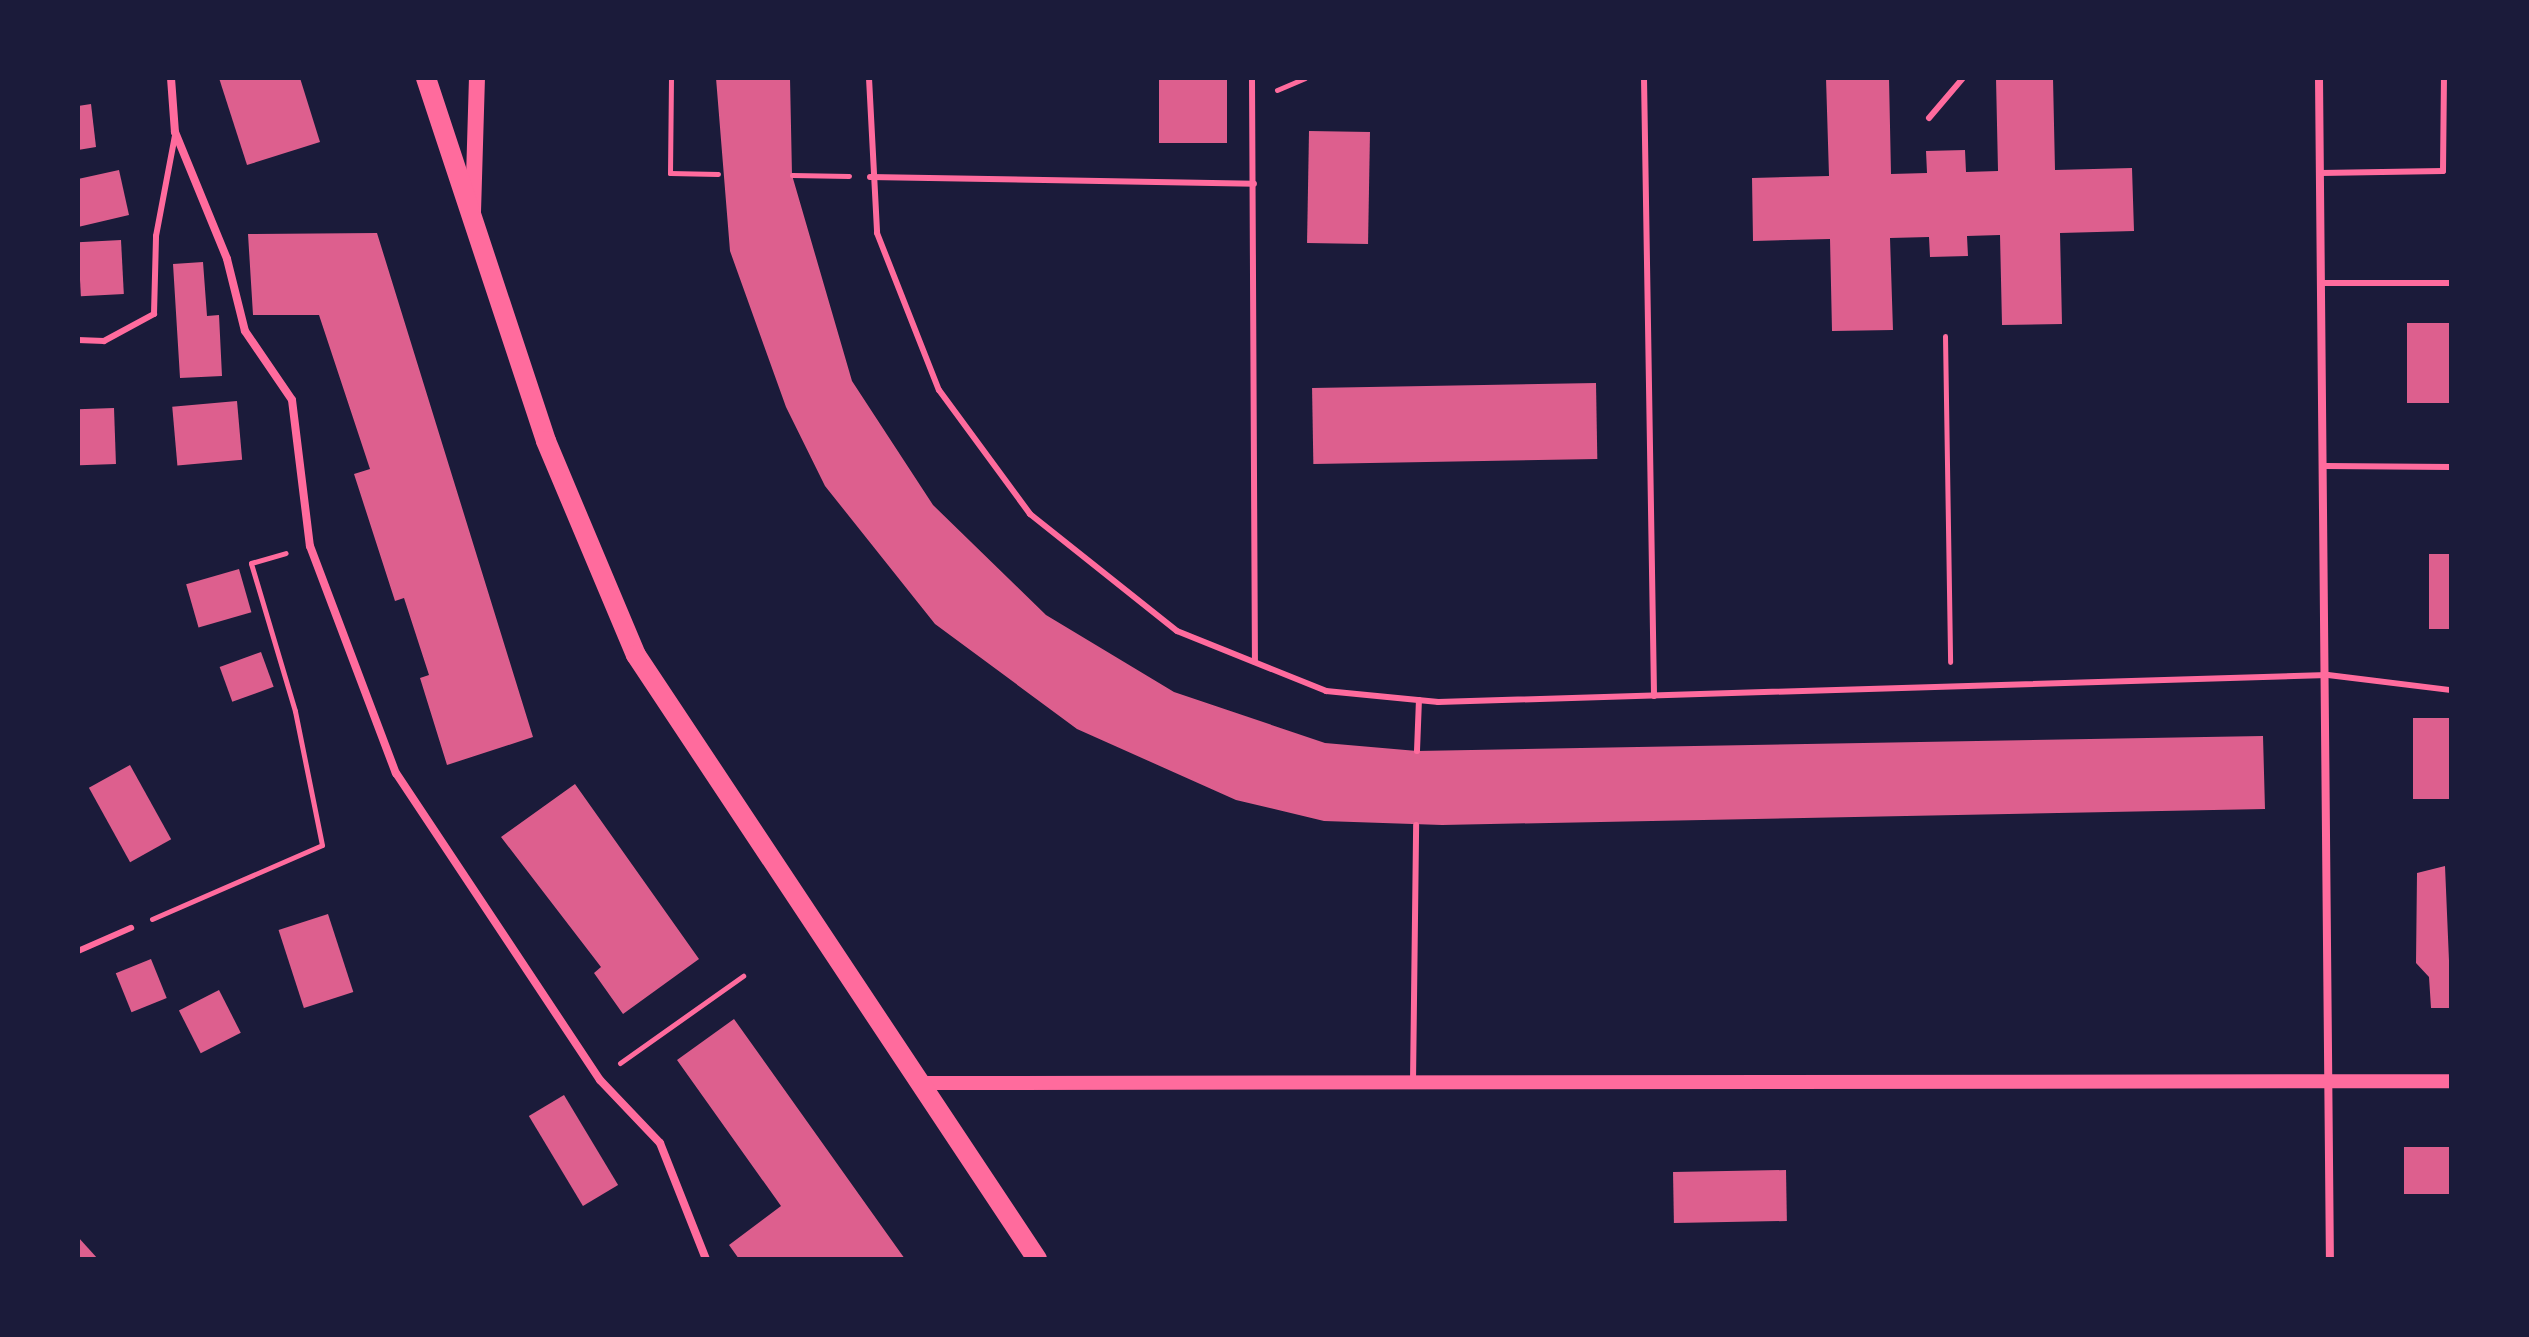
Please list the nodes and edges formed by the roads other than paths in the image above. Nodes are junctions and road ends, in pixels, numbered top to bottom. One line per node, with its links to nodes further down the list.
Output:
1 (171, 78): 11 (street)
2 (426, 78): 16 (main road)
3 (477, 78): 16 (main road)
4 (869, 78): 14 (lane)
5 (1252, 78): 15 (lane)
6 (1644, 78): 25 (lane)
7 (1963, 78): 10 (lane)
8 (2319, 78): 13 (street)
9 (2444, 78): 12 (lane)
10 (1929, 118)
11 (175, 132): 19 (lane); 35 (street)
12 (2447, 171): 13 (lane)
13 (2321, 173): 17 (street)
14 (870, 177): 15 (lane); 22 (lane)
15 (1254, 184): 22 (lane)
16 (473, 223): 34 (main road)
17 (2323, 283): 18 (lane); 20 (street)
18 (2451, 283)
19 (78, 340)
20 (2326, 466): 21 (lane); 23 (street)
21 (2451, 467)
22 (1255, 662): 26 (lane)
23 (2328, 675): 24 (lane); 25 (lane); 31 (street)
24 (2451, 690)
25 (1654, 696): 26 (lane)
26 (1419, 700): 27 (lane)
27 (1417, 751)
28 (1416, 825): 33 (lane)
29 (131, 928): 30 (lane)
30 (78, 951)
31 (2332, 1081): 32 (street); 33 (street); 37 (street)
32 (2451, 1081)
33 (1413, 1082): 34 (street)
34 (918, 1083): 36 (main road)
35 (706, 1259)
36 (1037, 1259)
37 (2330, 1259)

